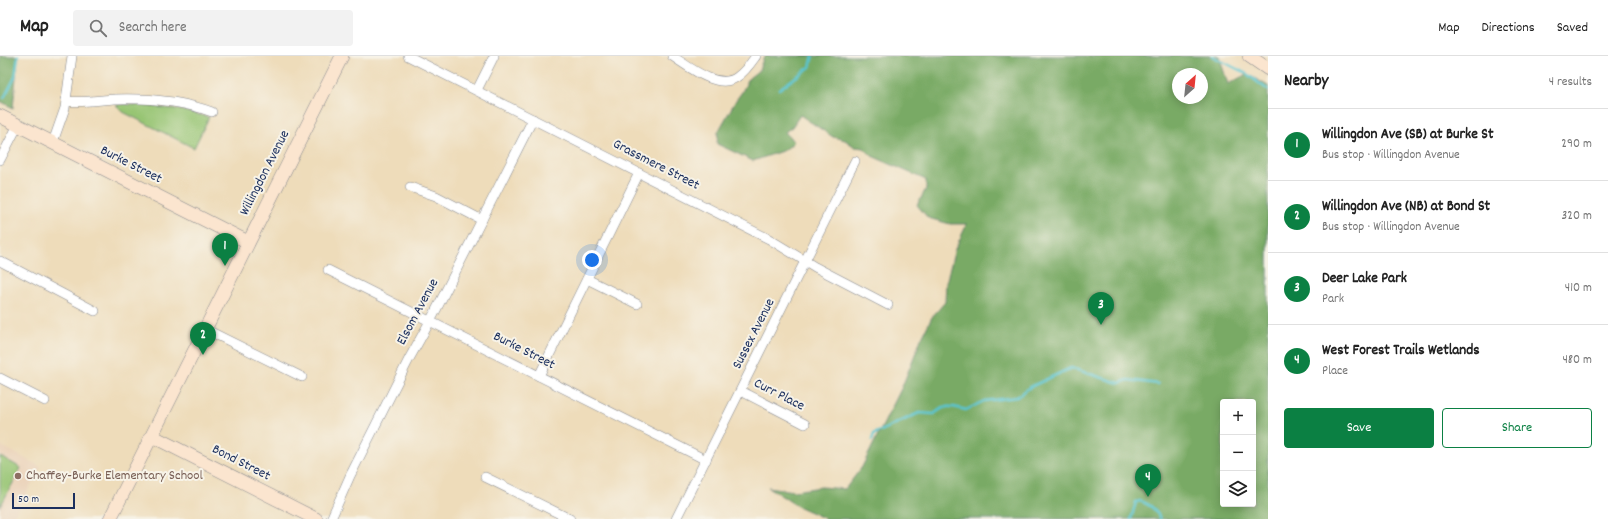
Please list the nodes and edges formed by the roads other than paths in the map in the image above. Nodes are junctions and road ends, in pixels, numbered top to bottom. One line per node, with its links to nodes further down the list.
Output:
1 (72, 56): 10 (street)
2 (342, 56): 21 (main road, Willingdon Avenue)
3 (408, 56): 9 (street, Grassmere Street)
4 (494, 56): 9 (street)
5 (672, 56): 6 (street)
6 (756, 56)
7 (1249, 56): 8 (main road)
8 (1268, 69)
9 (477, 90): 13 (street, Grassmere Street)
10 (66, 101): 11 (street); 15 (street)
11 (212, 112)
12 (0, 116): 14 (main road, Burke Street)
13 (533, 120): 18 (street, Grassmere Street); 20 (street, Elsom Avenue)
14 (18, 125): 15 (main road, Burke Street); 16 (street)
15 (53, 142): 21 (main road, Burke Street)
16 (0, 160)
17 (855, 161): 23 (street, Sussex Avenue)
18 (639, 173): 23 (street, Grassmere Street); 25 (street)
19 (410, 188): 20 (street)
20 (482, 220): 29 (street, Elsom Avenue)
21 (248, 242): 30 (main road, Willingdon Avenue)
22 (0, 261): 28 (street)
23 (806, 261): 27 (street, Grassmere Street); 34 (street, Sussex Avenue)
24 (328, 270): 29 (street, Burke Street)
25 (587, 279): 26 (street); 31 (street)
26 (637, 304)
27 (888, 305)
28 (95, 310)
29 (430, 321): 31 (street, Burke Street); 42 (street, Elsom Avenue)
30 (205, 329): 32 (street); 37 (main road, Willingdon Avenue)
31 (539, 376): 38 (street, Burke Street)
32 (302, 377)
33 (0, 378): 35 (street)
34 (741, 391): 36 (street, Curr Place); 38 (street, Sussex Avenue)
35 (45, 401)
36 (805, 424)
37 (152, 436): 40 (main road, Willingdon Avenue); 41 (main road, Bond Street)
38 (706, 460): 44 (street, Sussex Avenue)
39 (485, 477): 43 (street)
40 (110, 519)
41 (316, 519)
42 (331, 519)
43 (570, 519)
44 (676, 519)

